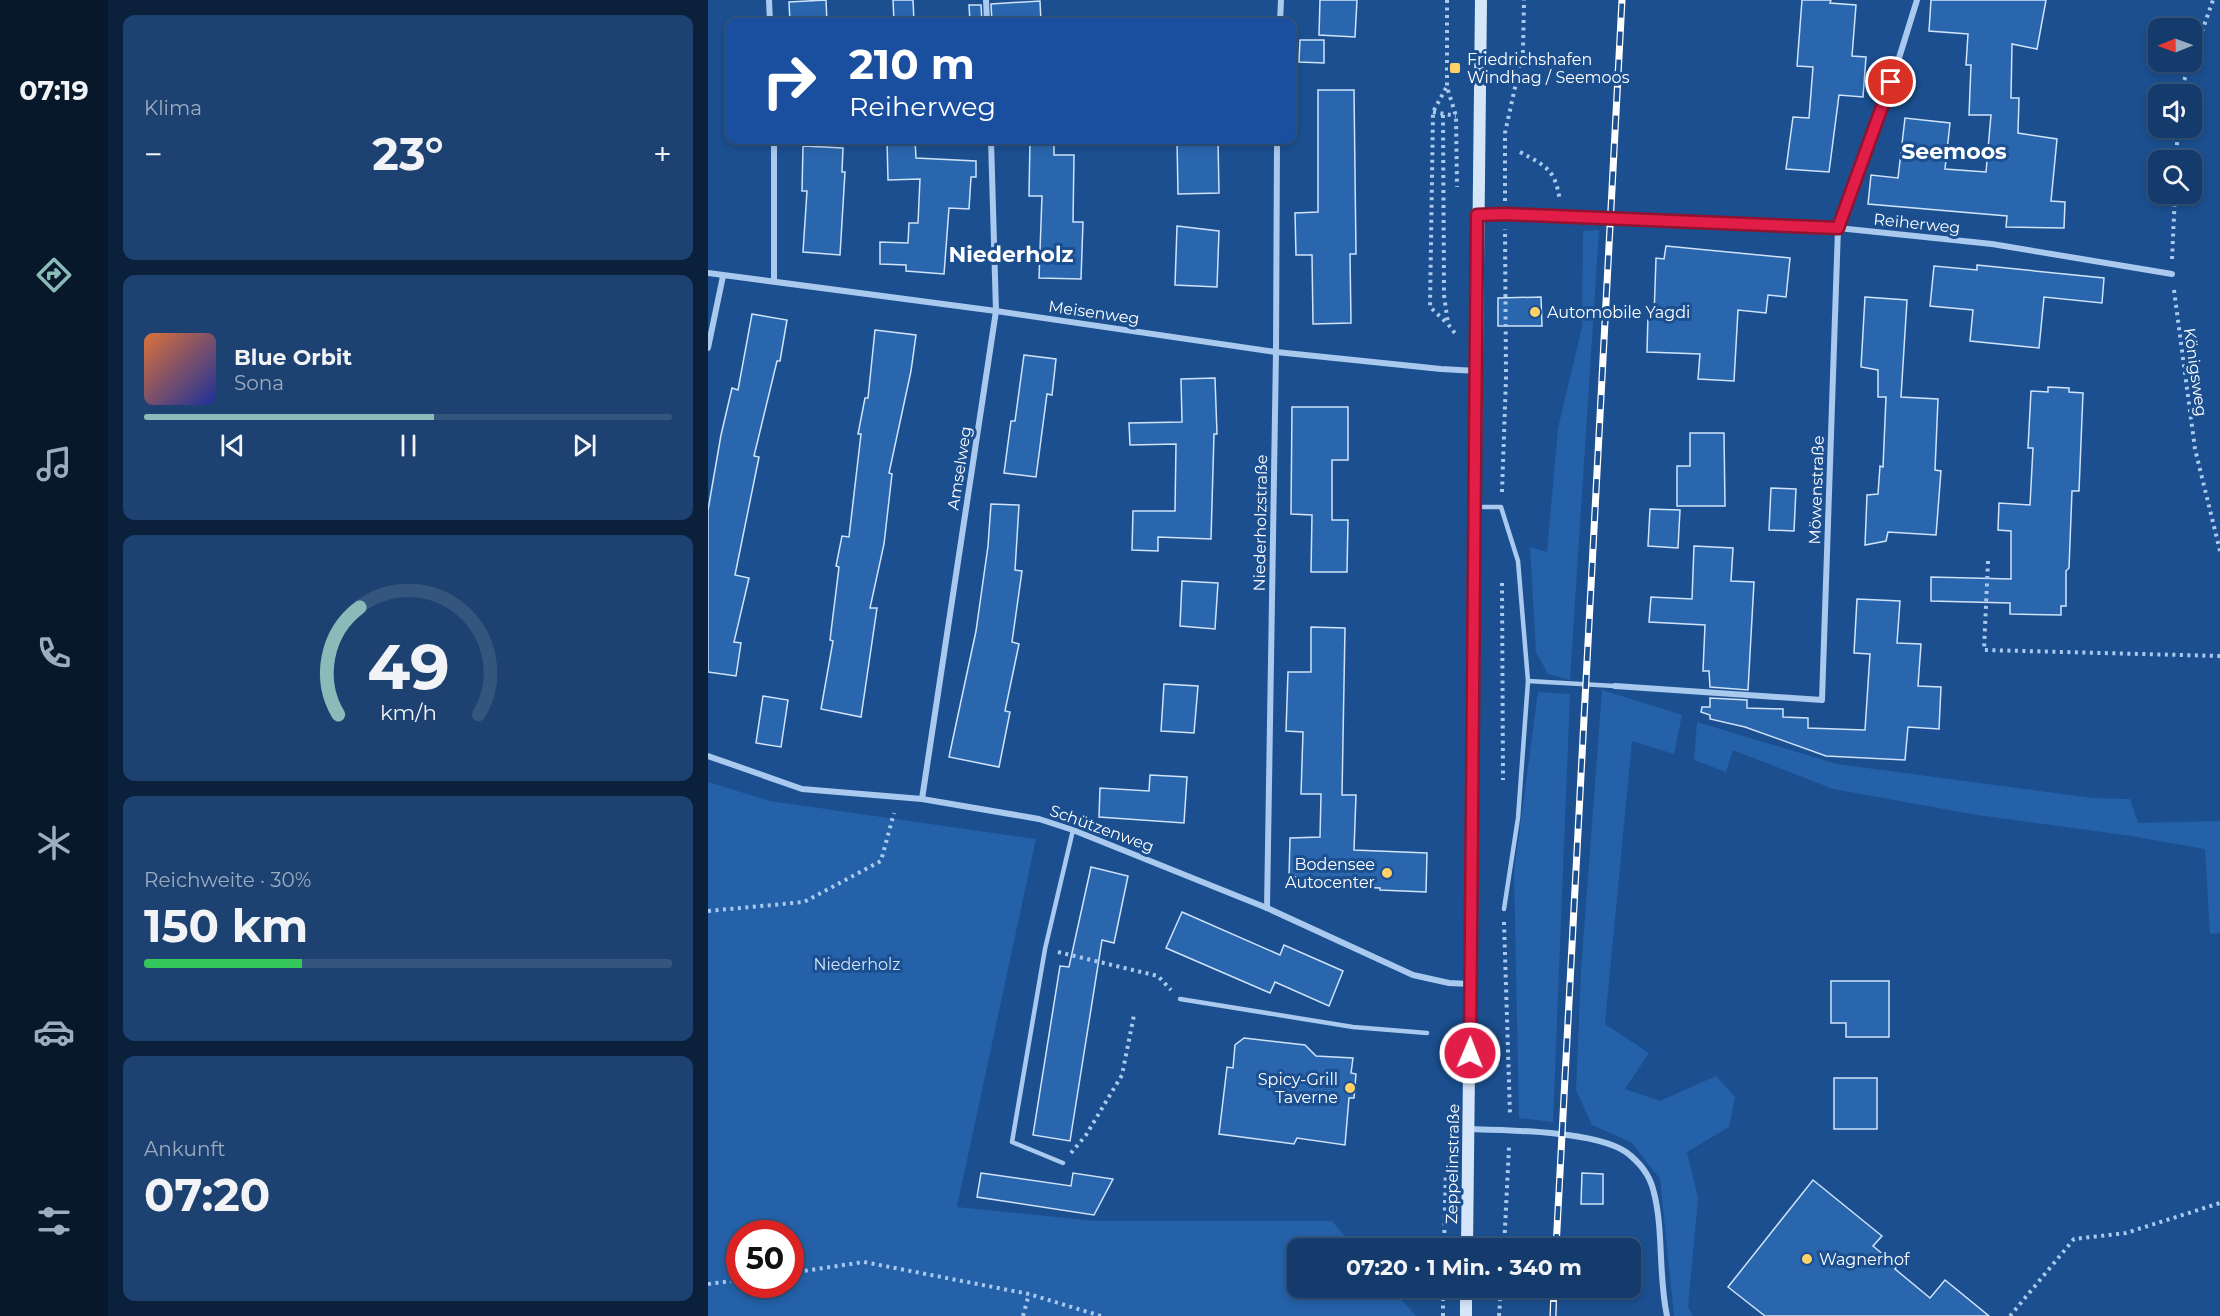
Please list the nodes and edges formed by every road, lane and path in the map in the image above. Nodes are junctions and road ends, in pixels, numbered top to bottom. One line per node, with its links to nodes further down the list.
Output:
1 (769, 0): 9 (street)
2 (986, 0): 10 (street)
3 (1281, 0): 11 (street)
4 (1447, 0): 13 (path)
5 (1481, 0): 24 (main road, Zeppelinstraße)
6 (1524, 0): 23 (path)
7 (1917, 0): 26 (street, Möwenstraße)
8 (2213, 0): 12 (path)
9 (770, 18)
10 (987, 18)
11 (1280, 18)
12 (2202, 30)
13 (1447, 87): 14 (path); 16 (path)
14 (1433, 112): 15 (path); 32 (path)
15 (1443, 115): 16 (path); 32 (path)
16 (1456, 116): 21 (path)
17 (774, 144): 30 (street)
18 (990, 144): 31 (street, Amselweg)
19 (1277, 144): 35 (street, Niederholzstraße)
20 (1520, 152): 25 (path)
21 (1457, 198)
22 (2175, 204): 28 (path, Königsweg)
23 (1505, 214): 24 (street, Reiherweg); 25 (street, Reiherweg)
24 (1477, 215): 36 (main road, Zeppelinstraße)
25 (1562, 217): 26 (street, Reiherweg)
26 (1838, 228): 28 (street, Reiherweg); 42 (street, Möwenstraße)
27 (708, 273): 29 (street, Meisenweg)
28 (2172, 274): 38 (path, Königsweg)
29 (723, 276): 30 (street, Meisenweg); 34 (street)
30 (774, 281): 31 (street, Meisenweg)
31 (996, 311): 35 (street, Meisenweg); 45 (street, Amselweg)
32 (1448, 324): 33 (path)
33 (1459, 328)
34 (708, 348)
35 (1276, 352): 36 (street, Meisenweg); 47 (street, Niederholzstraße)
36 (1477, 371): 37 (main road, Zeppelinstraße)
37 (1474, 507): 41 (lane); 51 (main road, Zeppelinstraße)
38 (2220, 551)
39 (1988, 561): 40 (path)
40 (2220, 656)
41 (1528, 681): 42 (lane, Möwenstraße); 48 (lane)
42 (1615, 686)
43 (708, 756): 44 (street, Schützenweg)
44 (898, 797): 45 (street, Schützenweg); 49 (path)
45 (922, 799): 46 (street, Schützenweg)
46 (1073, 830): 47 (street, Schützenweg); 50 (lane)
47 (1267, 908): 51 (street, Schützenweg)
48 (1503, 909): 56 (path)
49 (708, 911)
50 (1045, 949): 52 (path); 57 (lane)
51 (1470, 984): 55 (main road, Zeppelinstraße)
52 (1180, 999): 54 (lane)
53 (1134, 1015): 57 (path)
54 (1427, 1033)
55 (1469, 1129): 56 (street); 59 (main road, Zeppelinstraße)
56 (1510, 1130): 60 (path); 73 (street)
57 (1063, 1163)
58 (2220, 1203): 74 (path)
59 (1467, 1238)
60 (1505, 1238)
61 (804, 1271): 64 (path)
62 (726, 1282): 63 (path)
63 (708, 1284)
64 (1029, 1294): 68 (path); 69 (path)
65 (1443, 1298): 70 (path)
66 (1466, 1298): 71 (main road)
67 (1500, 1298): 72 (path)
68 (1023, 1316)
69 (1101, 1316)
70 (1443, 1316)
71 (1466, 1316)
72 (1499, 1316)
73 (1667, 1316)
74 (2010, 1316)

